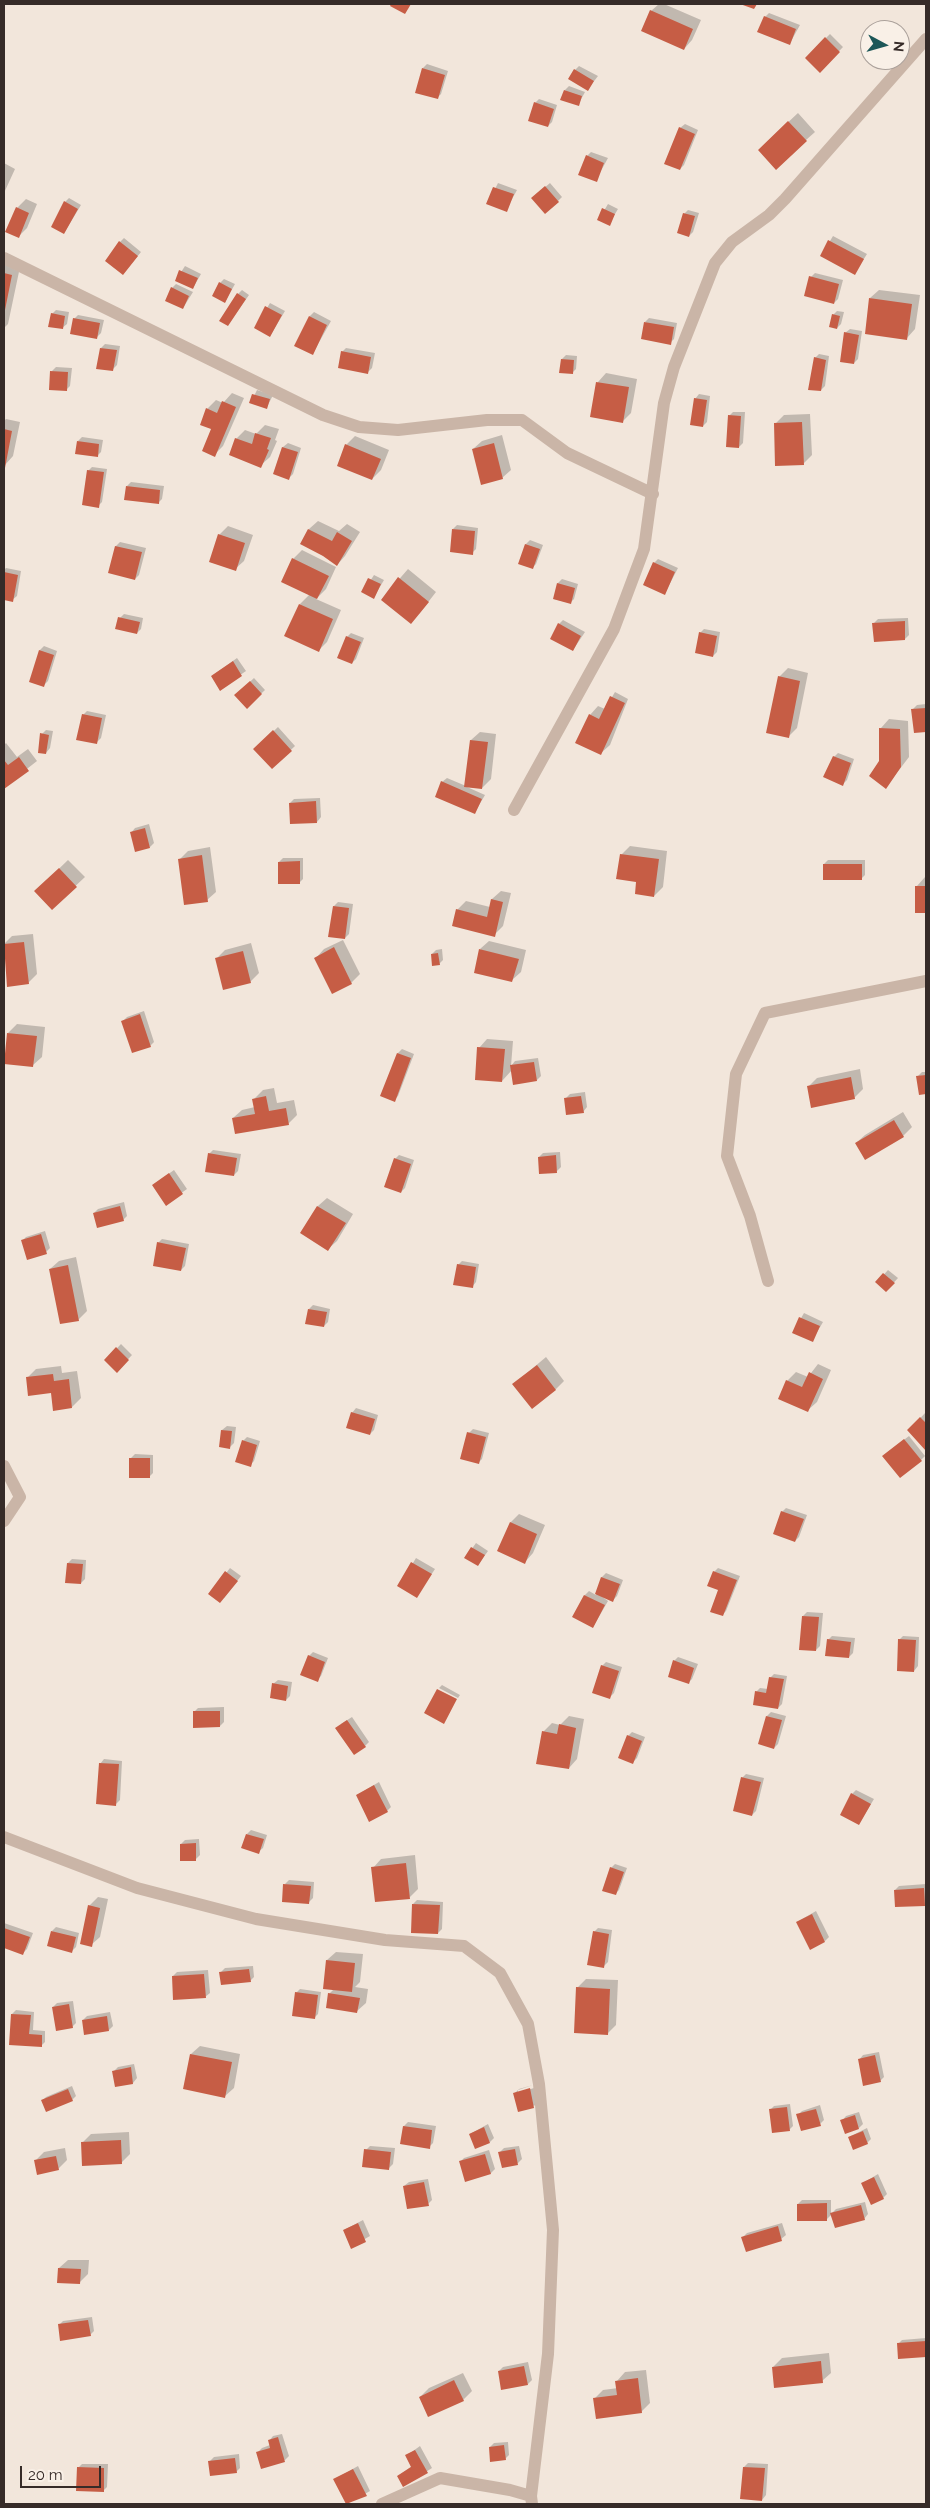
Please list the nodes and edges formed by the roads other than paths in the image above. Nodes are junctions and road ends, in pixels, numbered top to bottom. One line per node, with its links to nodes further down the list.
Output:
1 (926, 39): 3 (street)
2 (4, 258): 3 (street)
3 (653, 494): 4 (street)
4 (514, 810)
5 (926, 981): 6 (street)
6 (768, 1281)
7 (4, 1466): 8 (street)
8 (4, 1521)
9 (4, 1837): 10 (street)
10 (532, 2500): 11 (street)
11 (382, 2504)

